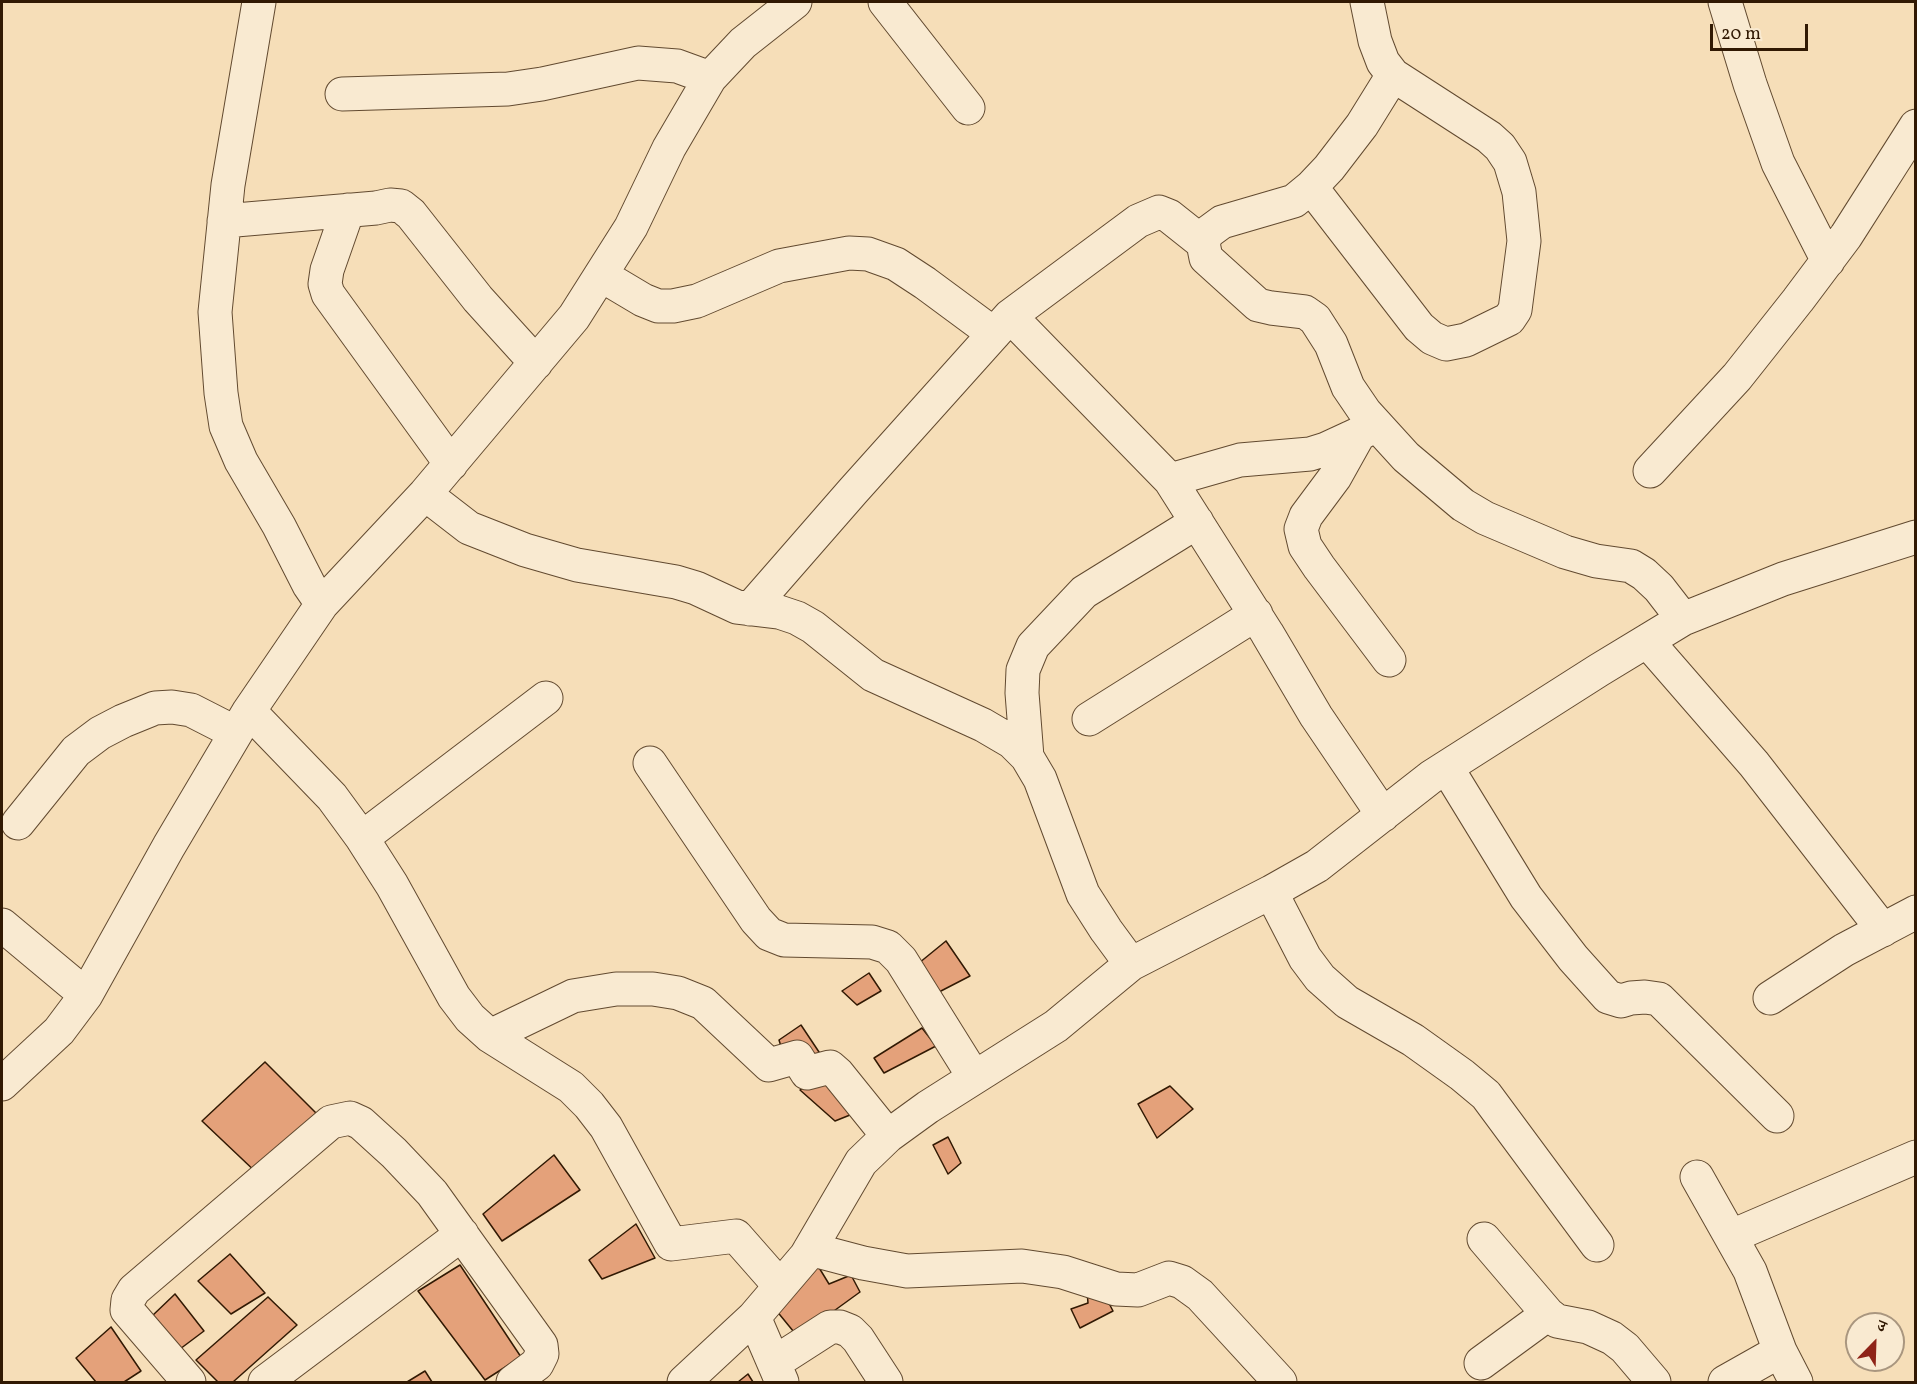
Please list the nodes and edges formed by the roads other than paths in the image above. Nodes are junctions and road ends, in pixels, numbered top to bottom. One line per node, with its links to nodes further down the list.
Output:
1 (259, 2): 13 (street)
2 (795, 2): 7 (street)
3 (885, 2): 9 (street)
4 (1366, 2): 6 (street)
5 (1725, 2): 15 (street)
6 (1393, 75): 11 (street); 11 (street)
7 (710, 78): 8 (street); 16 (street)
8 (342, 94)
9 (968, 108)
10 (1916, 126): 15 (street)
11 (1311, 187): 14 (street)
12 (348, 210): 13 (street); 18 (street); 20 (street)
13 (224, 221): 26 (street)
14 (1203, 243): 17 (street); 19 (street)
15 (1828, 261): 21 (street)
16 (601, 275): 17 (street); 18 (street)
17 (1002, 325): 22 (street); 27 (street)
18 (536, 363): 20 (street)
19 (1368, 430): 22 (street); 29 (street); 31 (street)
20 (451, 464): 23 (street)
21 (1650, 471)
22 (1170, 480): 24 (street)
23 (425, 495): 26 (street); 27 (street)
24 (1197, 522): 28 (street); 35 (street)
25 (1916, 537): 29 (street)
26 (322, 604): 34 (street)
27 (750, 609): 35 (street)
28 (1256, 614): 33 (street); 38 (street)
29 (1683, 619): 30 (street)
30 (1647, 641): 37 (street); 44 (street)
31 (1389, 660)
32 (546, 698): 40 (street)
33 (1089, 719)
34 (242, 722): 39 (street); 40 (street); 46 (street)
35 (1027, 757): 45 (street)
36 (650, 763): 49 (street)
37 (1447, 768): 38 (street); 51 (street)
38 (1383, 815): 41 (street)
39 (18, 822)
40 (363, 838): 48 (street)
41 (1271, 892): 45 (street); 58 (street)
42 (1916, 912): 44 (street)
43 (2, 925): 46 (street)
44 (1883, 930): 47 (street)
45 (1131, 964): 49 (street)
46 (86, 995): 50 (street)
47 (1770, 998)
48 (490, 1036): 52 (street); 60 (street)
49 (974, 1077): 52 (street)
50 (2, 1084)
51 (1778, 1116)
52 (888, 1136): 59 (street)
53 (1916, 1157): 56 (street)
54 (1697, 1177): 56 (street)
55 (462, 1234): 66 (street); 67 (street); 68 (street)
56 (1732, 1236): 63 (street)
57 (1484, 1239): 61 (street)
58 (1597, 1245)
59 (810, 1249): 60 (street); 71 (street)
60 (780, 1286): 62 (street)
61 (1548, 1314): 64 (street); 72 (street)
62 (754, 1317): 65 (street); 69 (street)
63 (1780, 1351): 73 (street); 74 (street)
64 (1481, 1364)
65 (778, 1373): 70 (street)
66 (189, 1383)
67 (265, 1383)
68 (513, 1383)
69 (684, 1383)
70 (886, 1383)
71 (1280, 1383)
72 (1654, 1383)
73 (1725, 1383)
74 (1796, 1383)

